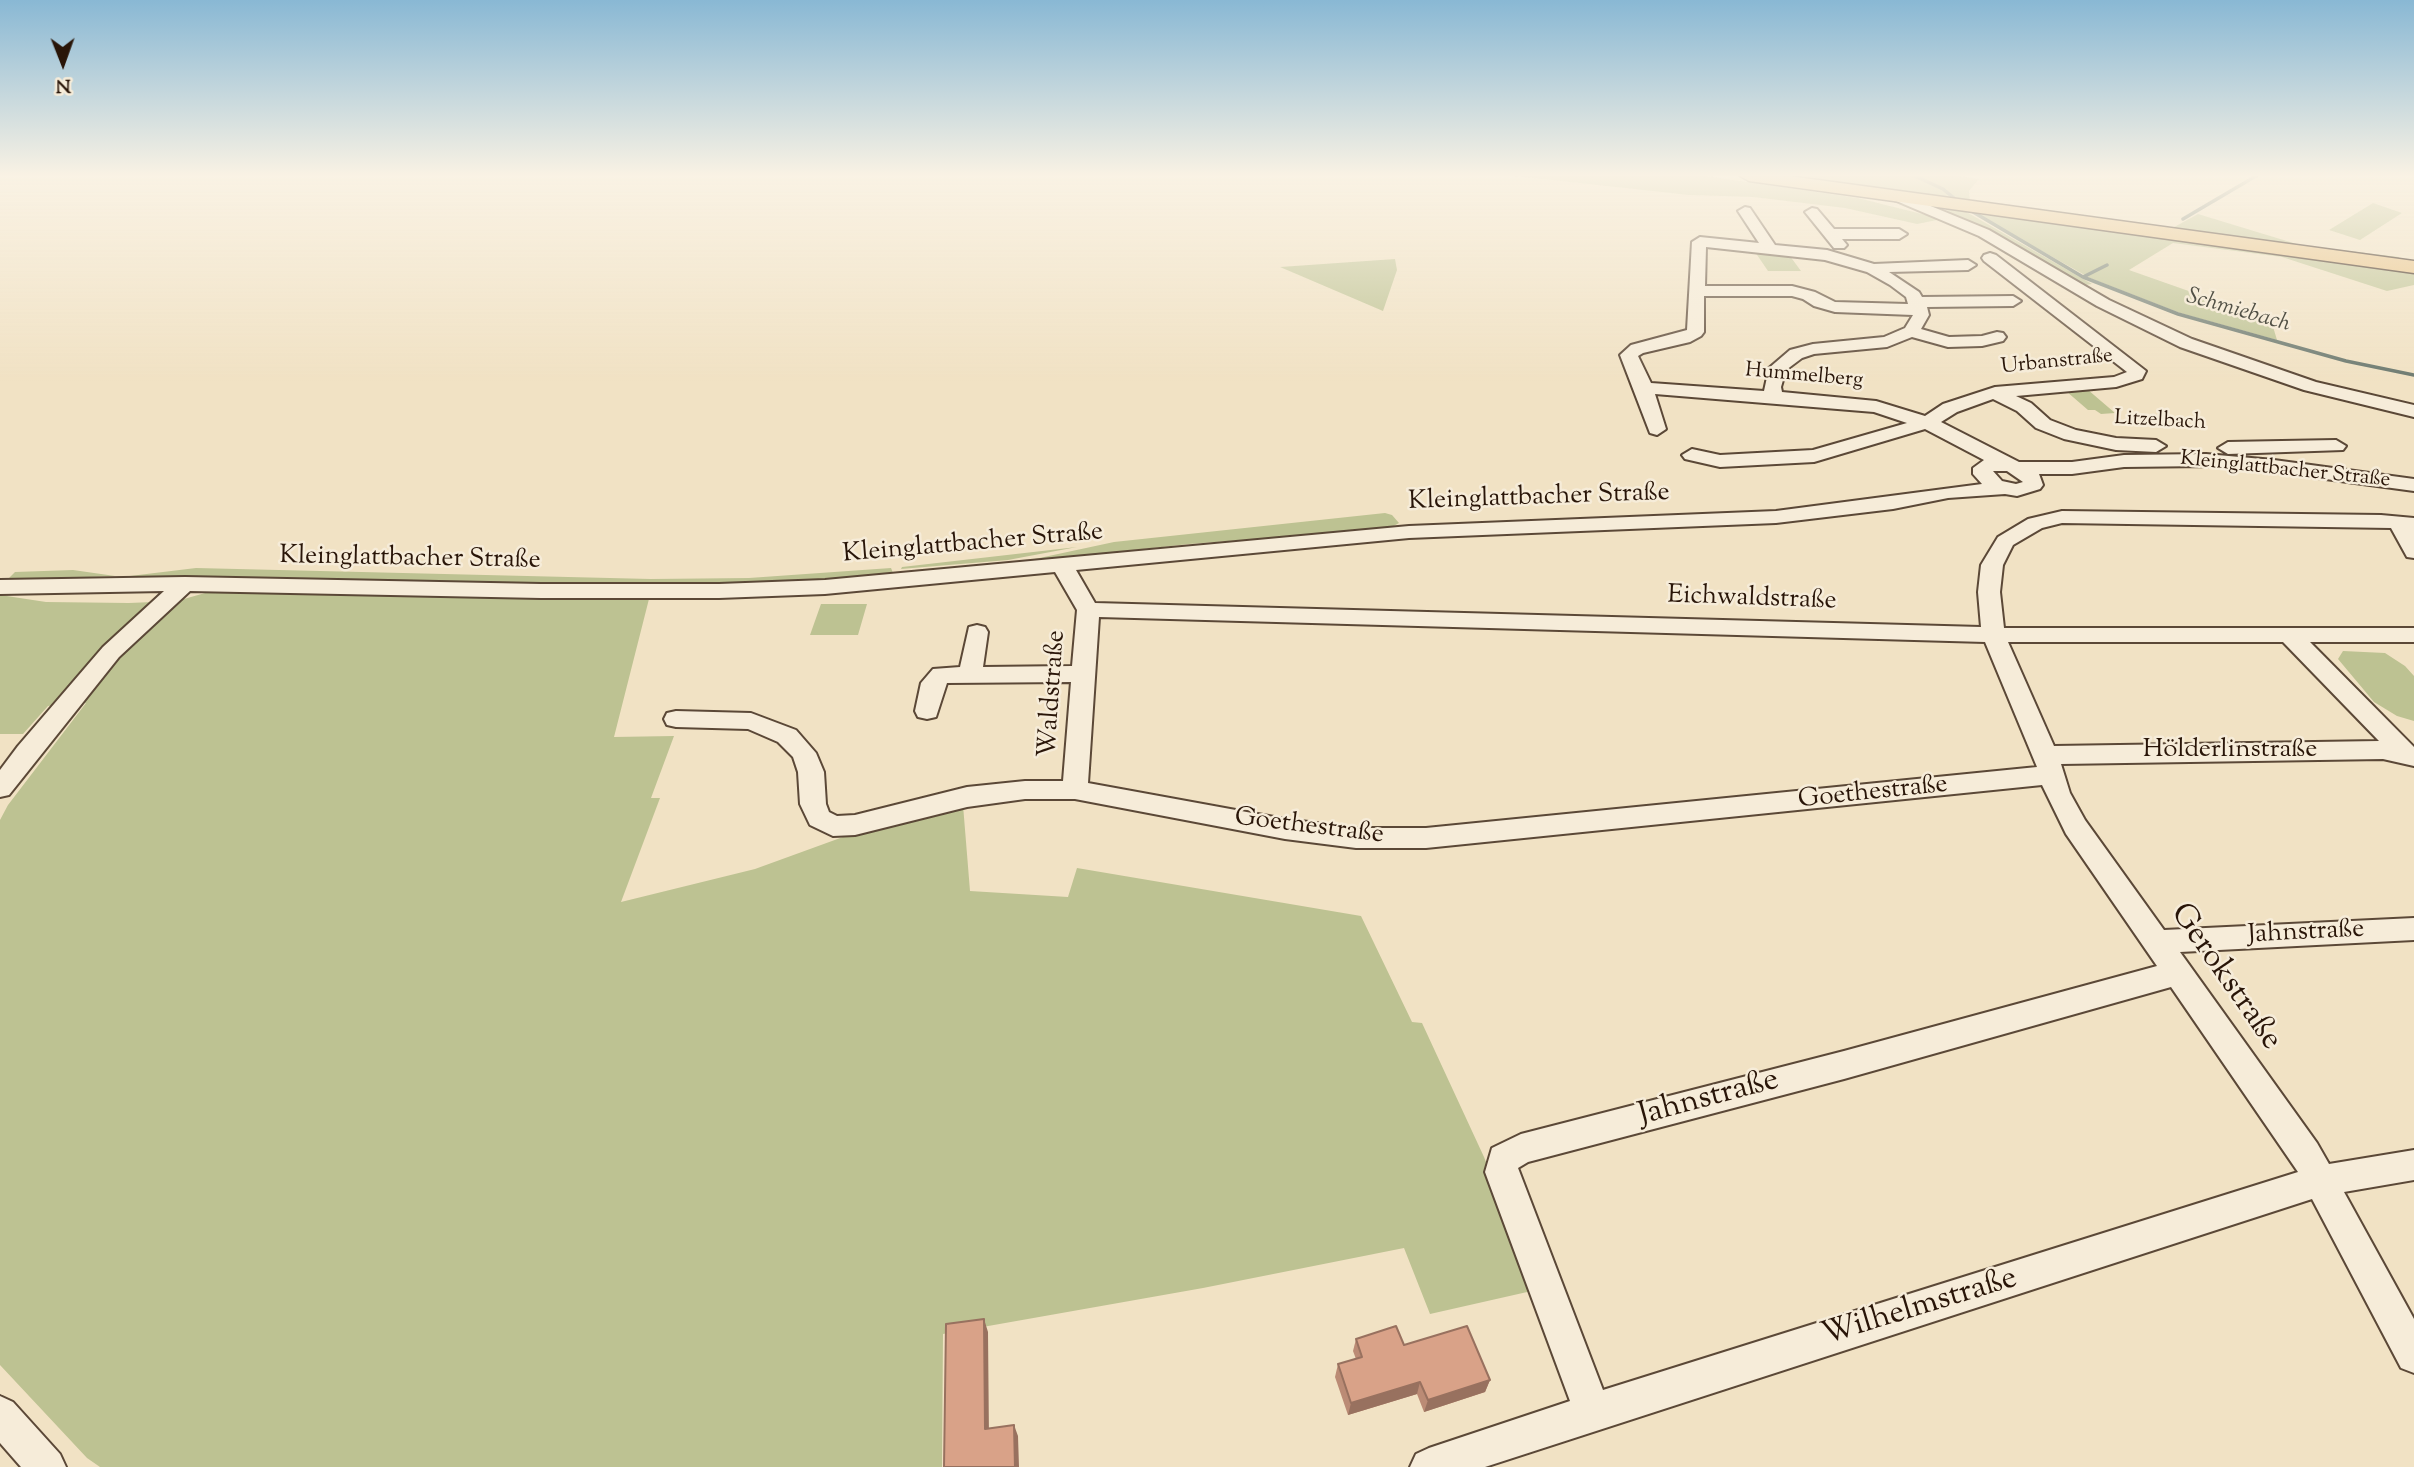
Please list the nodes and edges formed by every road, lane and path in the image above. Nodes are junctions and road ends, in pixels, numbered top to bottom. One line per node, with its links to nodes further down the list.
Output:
1 (1699, 244): 13 (street)
2 (1734, 244): 7 (street)
3 (1767, 244): 7 (street)
4 (1838, 244): 9 (street)
5 (2006, 244): 21 (street)
6 (2248, 244): 11 (main road)
7 (1769, 247): 9 (street)
8 (1990, 258): 19 (street, Urbanstraße)
9 (1847, 260): 12 (street)
10 (1968, 265): 12 (street)
11 (2414, 267)
12 (1874, 269): 15 (street)
13 (1696, 291): 15 (street); 18 (street)
14 (2013, 301): 15 (street)
15 (1919, 306): 16 (street)
16 (1911, 331): 17 (street); 20 (street)
17 (1997, 337)
18 (1644, 388): 20 (street, Hummelberg); 23 (street)
19 (1995, 392): 22 (street, Urbanstraße); 25 (street, Litzelbach)
20 (1774, 396): 22 (street, Hummelberg)
21 (2414, 411)
22 (1927, 423): 24 (street, Hummelberg); 26 (street, Urbanstraße)
23 (1657, 429)
24 (1954, 438): 27 (street, Hummelberg); 29 (street, Hummelberg)
25 (2336, 446)
26 (1692, 455)
27 (2011, 466): 28 (street, Kleinglattbacher Straße); 29 (street, Kleinglattbacher Straße); 31 (street)
28 (2073, 468): 30 (street, Kleinglattbacher Straße); 31 (street, Kleinglattbacher Straße)
29 (1983, 470): 31 (street); 32 (street, Kleinglattbacher Straße)
30 (2414, 485)
31 (2020, 487): 32 (street, Kleinglattbacher Straße); 33 (street)
32 (1948, 492): 36 (street, Kleinglattbacher Straße)
33 (2055, 513): 34 (street); 43 (street, Gerokstraße)
34 (2407, 523): 35 (street)
35 (2414, 552)
36 (1093, 561): 37 (street, Kleinglattbacher Straße); 41 (street, Waldstraße)
37 (1062, 565): 39 (street, Kleinglattbacher Straße); 41 (street, Waldstraße)
38 (153, 584): 39 (street, Kleinglattbacher Straße); 40 (street, Kleinglattbacher Straße); 46 (street)
39 (185, 584): 46 (street)
40 (0, 587)
41 (1087, 606): 43 (street, Eichwaldstraße); 47 (street, Waldstraße)
42 (976, 632): 48 (street)
43 (1993, 635): 44 (street, Eichwaldstraße); 52 (street, Gerokstraße)
44 (2289, 635): 45 (street, Eichwaldstraße); 51 (street)
45 (2414, 635)
46 (111, 652): 53 (street)
47 (1082, 674): 48 (street); 54 (street, Waldstraße)
48 (970, 676): 49 (street)
49 (927, 711)
50 (676, 719): 54 (street, Goethestraße)
51 (2412, 759): 52 (street, Hölderlinstraße)
52 (2048, 765): 54 (street, Goethestraße); 56 (street, Gerokstraße)
53 (0, 788)
54 (1075, 790)
55 (2414, 929): 56 (street, Jahnstraße)
56 (2155, 942): 57 (street, Gerokstraße)
57 (2177, 973): 59 (street, Gerokstraße); 61 (street, Jahnstraße)
58 (2414, 1165): 59 (street, Wilhelmstraße)
59 (2319, 1181): 60 (street, Gerokstraße); 61 (street, Wilhelmstraße)
60 (2414, 1355)
61 (1593, 1412): 64 (street, Wilhelmstraße)
62 (0, 1415): 63 (street)
63 (47, 1467)
64 (1429, 1467)

